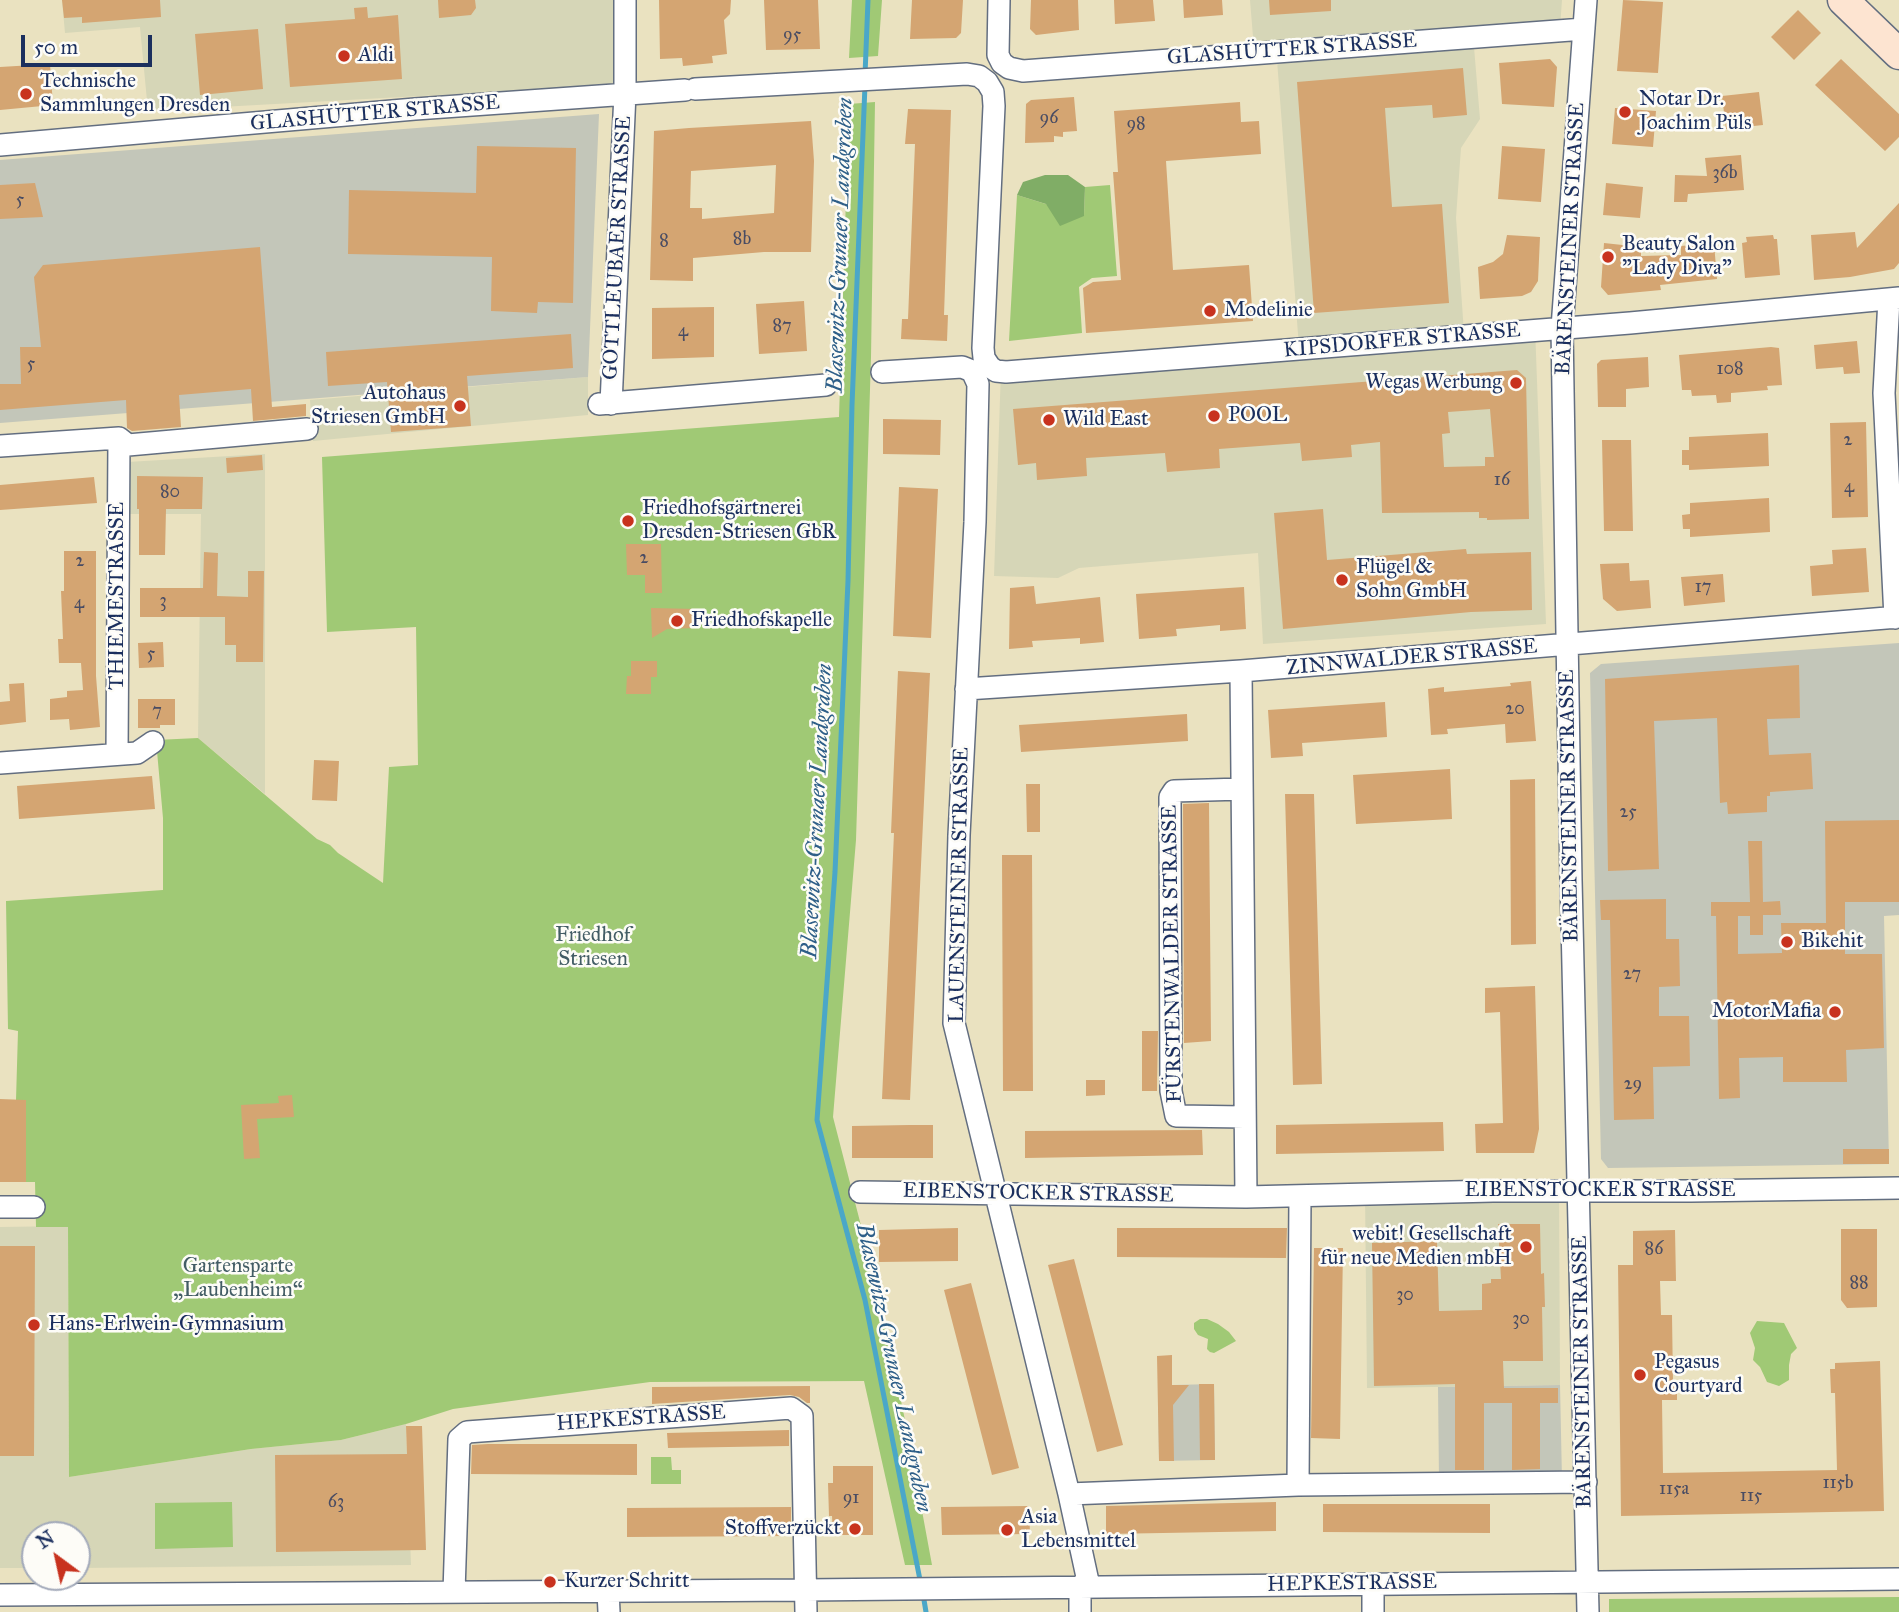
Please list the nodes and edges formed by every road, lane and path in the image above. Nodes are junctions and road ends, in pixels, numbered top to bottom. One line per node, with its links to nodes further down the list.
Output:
1 (625, 0): 8 (street, GOTTLEUBAER STRASSE)
2 (999, 0): 5 (street, GLASHÜTTER STRASSE)
3 (1586, 0): 5 (street, BÄRENSTEINER STRASSE)
4 (1843, 0): 6 (main road)
5 (1584, 29): 11 (street, BÄRENSTEINER STRASSE)
6 (1899, 54)
7 (987, 82): 8 (street, GLASHÜTTER STRASSE); 13 (street, LAUENSTEINER STRASSE)
8 (625, 93): 9 (street, GLASHÜTTER STRASSE); 14 (street, GOTTLEUBAER STRASSE)
9 (0, 145)
10 (1894, 299): 11 (street, KIPSDORFER STRASSE); 18 (street)
11 (1562, 328): 13 (street, KIPSDORFER STRASSE); 19 (street, BÄRENSTEINER STRASSE)
12 (882, 372): 13 (street, KIPSDORFER STRASSE)
13 (983, 372): 21 (street, LAUENSTEINER STRASSE)
14 (825, 385)
15 (307, 429): 16 (street)
16 (119, 438): 17 (street); 23 (street, THIEMESTRASSE)
17 (0, 446)
18 (1897, 618): 19 (street, ZINNWALDER STRASSE)
19 (1567, 645): 20 (street, ZINNWALDER STRASSE); 28 (street, BÄRENSTEINER STRASSE)
20 (1241, 671): 21 (street, ZINNWALDER STRASSE); 25 (street)
21 (967, 690): 30 (street, LAUENSTEINER STRASSE)
22 (153, 742): 23 (street)
23 (117, 754): 24 (street)
24 (0, 762)
25 (1242, 789): 26 (street); 26 (street, FÜRSTENWALDER STRASSE)
26 (1245, 1117): 32 (street)
27 (1899, 1188): 28 (street, EIBENSTOCKER STRASSE)
28 (1579, 1189): 31 (street, EIBENSTOCKER STRASSE); 35 (street, BÄRENSTEINER STRASSE)
29 (860, 1192): 30 (street, EIBENSTOCKER STRASSE)
30 (995, 1194): 32 (street, EIBENSTOCKER STRASSE); 37 (street, LAUENSTEINER STRASSE)
31 (1300, 1195): 32 (street, EIBENSTOCKER STRASSE); 36 (street)
32 (1245, 1197)
33 (0, 1207): 34 (street)
34 (34, 1207)
35 (1586, 1482): 36 (street); 39 (street, BÄRENSTEINER STRASSE)
36 (1298, 1485): 37 (street)
37 (1069, 1494): 41 (street, LAUENSTEINER STRASSE)
38 (1899, 1579): 39 (street, HEPKESTRASSE)
39 (1588, 1581): 40 (street, HEPKESTRASSE); 50 (street, BÄRENSTEINER STRASSE)
40 (1373, 1584): 41 (street, HEPKESTRASSE); 49 (street)
41 (1084, 1586): 42 (street, HEPKESTRASSE); 48 (street, LAUENSTEINER STRASSE)
42 (805, 1590): 43 (street, HEPKESTRASSE); 45 (street, HEPKESTRASSE); 47 (street)
43 (454, 1592): 45 (street, HEPKESTRASSE); 46 (street, HEPKESTRASSE)
44 (0, 1595): 46 (street, HEPKESTRASSE)
45 (609, 1601)
46 (98, 1603)
47 (806, 1612)
48 (1080, 1612)
49 (1373, 1612)
50 (1588, 1612)

